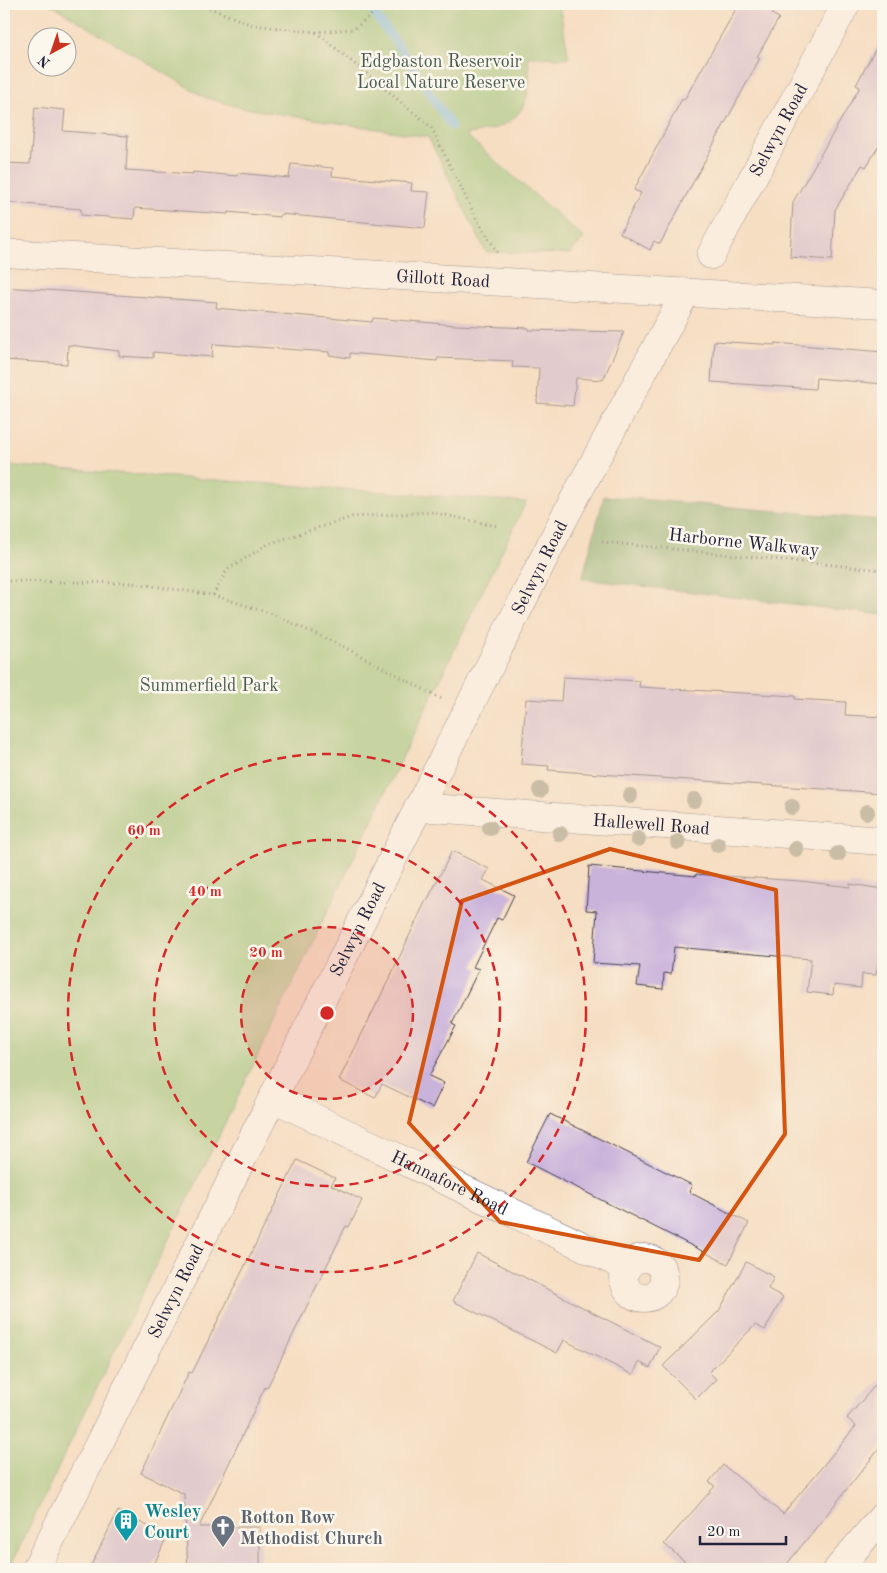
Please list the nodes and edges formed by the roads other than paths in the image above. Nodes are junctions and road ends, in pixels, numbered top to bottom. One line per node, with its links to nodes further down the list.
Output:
1 (846, 4): 3 (street, Selwyn Road)
2 (4, 253): 4 (street, Gillott Road)
3 (711, 256)
4 (686, 292): 5 (street, Gillott Road); 6 (street, Selwyn Road)
5 (883, 304)
6 (418, 807): 7 (street, Hallewell Road); 8 (street, Selwyn Road)
7 (883, 841)
8 (273, 1098): 9 (street, Hannafore Road); 11 (street, Selwyn Road)
9 (626, 1267)
10 (883, 1516): 12 (street)
11 (36, 1569)
12 (838, 1569)

